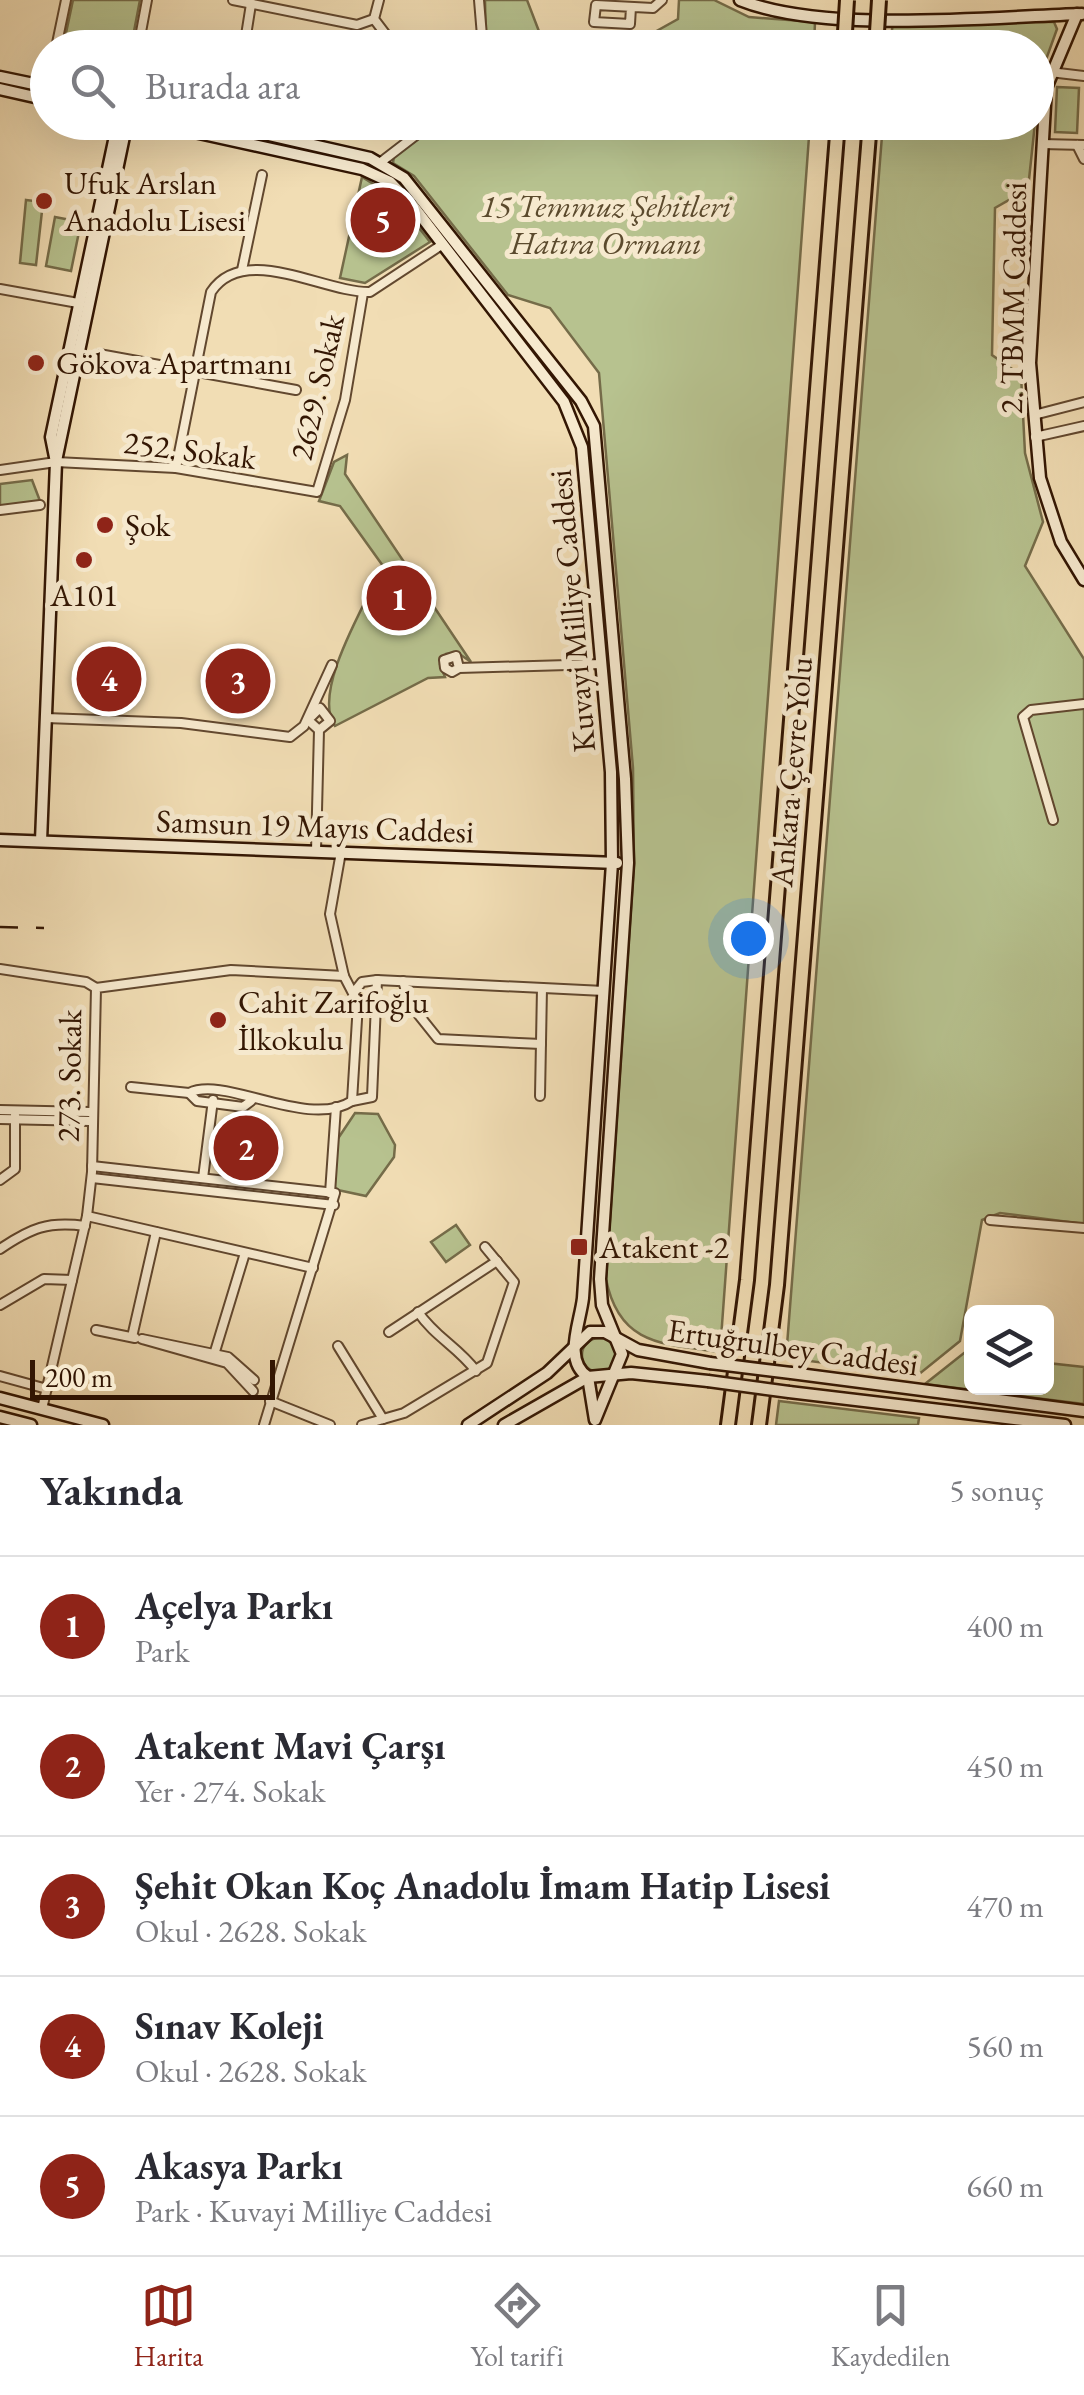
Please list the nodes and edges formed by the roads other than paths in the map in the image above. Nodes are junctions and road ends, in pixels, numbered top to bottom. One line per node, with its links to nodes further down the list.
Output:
1 (66, 0): 14 (street)
2 (147, 0): 15 (street)
3 (233, 0): 10 (street)
4 (379, 0): 13 (street)
5 (479, 0): 18 (street)
6 (662, 0): 11 (street)
7 (740, 0): 12 (main road)
8 (847, 0): 19 (highway, bridge)
9 (879, 0): 20 (highway, bridge)
10 (251, 4): 13 (street); 16 (street)
11 (631, 7): 11 (street)
12 (1081, 14): 21 (main road, 2. TBMM Caddesi)
13 (374, 20): 17 (street)
14 (60, 30)
15 (141, 30)
16 (247, 30)
17 (382, 30)
18 (482, 30)
19 (845, 30)
20 (877, 30)
21 (1054, 65)
22 (1054, 72): 23 (street)
23 (1084, 76)
24 (0, 77): 25 (main road)
25 (30, 84)
26 (0, 89): 27 (main road)
27 (30, 96)
28 (114, 140): 45 (main road)
29 (123, 140): 55 (main road)
30 (229, 140): 41 (main road, Kuvayi Milliye Caddesi)
31 (288, 140): 39 (main road, Kuvayi Milliye Caddesi)
32 (410, 140): 39 (street)
33 (837, 140): 142 (highway, Ankara Çevre Yolu)
34 (869, 140): 143 (highway, Ankara Çevre Yolu)
35 (1042, 140): 36 (main road, 2. TBMM Caddesi)
36 (1042, 144): 37 (street); 52 (main road, 2. TBMM Caddesi)
37 (1081, 145): 38 (street)
38 (1084, 158)
39 (381, 162): 46 (main road, Kuvayi Milliye Caddesi)
40 (262, 174): 42 (street)
41 (443, 244): 44 (street); 47 (main road, Kuvayi Milliye Caddesi)
42 (242, 270): 44 (street); 49 (street)
43 (0, 289): 45 (street)
44 (363, 293): 58 (street, 2629. Sokak)
45 (78, 303): 55 (main road)
46 (526, 332): 47 (main road); 75 (main road, Kuvayi Milliye Caddesi)
47 (515, 339): 62 (main road, Kuvayi Milliye Caddesi)
48 (99, 354): 49 (street)
49 (196, 372): 50 (street); 56 (street)
50 (296, 390)
51 (1084, 402): 52 (street)
52 (1034, 414): 54 (main road, 2. TBMM Caddesi)
53 (1084, 426): 54 (street)
54 (1036, 438): 61 (main road, 2. TBMM Caddesi)
55 (56, 462): 56 (street, 252. Sokak); 57 (street, 252. Sokak); 67 (main road)
56 (176, 468): 58 (street, 252. Sokak)
57 (0, 470)
58 (316, 492)
59 (40, 505): 60 (street)
60 (0, 510)
61 (1084, 580)
62 (602, 664): 64 (street); 74 (main road, Kuvayi Milliye Caddesi)
63 (332, 665): 66 (street)
64 (459, 668)
65 (1084, 704): 69 (street)
66 (310, 713): 67 (street); 68 (street); 68 (street)
67 (46, 718): 71 (main road)
68 (319, 730): 72 (street)
69 (1054, 820)
70 (0, 840): 71 (main road, Samsun 19 Mayıs Caddesi)
71 (41, 841): 72 (main road, Samsun 19 Mayıs Caddesi)
72 (316, 852): 73 (main road, Samsun 19 Mayıs Caddesi)
73 (341, 852): 74 (main road, Samsun 19 Mayıs Caddesi); 77 (street)
74 (612, 863): 75 (main road, Samsun 19 Mayıs Caddesi); 82 (main road, Kuvayi Milliye Caddesi)
75 (628, 863): 118 (main road, Kuvayi Milliye Caddesi)
76 (0, 969): 80 (street)
77 (344, 976): 80 (street, 273. Sokak); 83 (street)
78 (378, 980): 79 (street); 83 (street); 90 (street)
79 (403, 981): 81 (street); 84 (street)
80 (96, 988): 95 (street, 273. Sokak)
81 (542, 988): 82 (street); 84 (street)
82 (604, 991): 120 (main road, Kuvayi Milliye Caddesi)
83 (354, 993): 90 (street)
84 (541, 1044): 88 (street)
85 (130, 1087): 87 (street)
86 (214, 1090): 87 (street); 89 (street); 91 (street)
87 (189, 1094): 91 (street)
88 (540, 1096)
89 (251, 1101): 91 (street); 92 (street)
90 (352, 1101): 92 (street)
91 (212, 1104): 99 (street)
92 (336, 1107): 101 (street)
93 (0, 1110): 94 (street)
94 (15, 1115): 95 (street); 96 (street); 100 (street)
95 (90, 1116): 97 (street, 273. Sokak)
96 (0, 1119)
97 (92, 1166): 98 (street, 273. Sokak); 99 (street)
98 (92, 1178): 102 (street); 104 (street, 273. Sokak)
99 (203, 1178): 101 (street)
100 (0, 1180)
101 (332, 1193): 102 (street)
102 (334, 1206): 111 (street)
103 (990, 1220): 105 (street)
104 (86, 1222): 106 (street); 108 (street); 112 (street, 273. Sokak)
105 (1084, 1228)
106 (156, 1232): 109 (street); 117 (street)
107 (485, 1247): 110 (street)
108 (0, 1248)
109 (244, 1252): 111 (street); 121 (street)
110 (497, 1261): 114 (street); 122 (street)
111 (313, 1268): 129 (street)
112 (72, 1280): 113 (street); 127 (street, 273. Sokak)
113 (0, 1305)
114 (418, 1312): 116 (street); 122 (street)
115 (96, 1330): 117 (street)
116 (389, 1332)
117 (137, 1338): 121 (street)
118 (617, 1340): 120 (main road, Ertuğrulbey Caddesi); 123 (main road, Ertuğrulbey Caddesi); 131 (main road, Ertuğrulbey Caddesi, bridge)
119 (338, 1346): 133 (street)
120 (575, 1347): 125 (main road); 140 (main road)
121 (213, 1356): 126 (street)
122 (476, 1371): 133 (street)
123 (612, 1374): 125 (main road, Ertuğrulbey Caddesi); 134 (main road); 144 (main road, Ertuğrulbey Caddesi, bridge)
124 (0, 1376): 127 (street)
125 (588, 1377): 134 (main road); 141 (main road, Ertuğrulbey Caddesi)
126 (253, 1386)
127 (47, 1389): 130 (street, 273. Sokak)
128 (0, 1398): 130 (main road)
129 (270, 1401): 137 (street); 138 (street)
130 (42, 1409): 136 (main road)
131 (1084, 1410)
132 (0, 1417): 135 (main road)
133 (384, 1419): 139 (street)
134 (593, 1423)
135 (31, 1425)
136 (104, 1425)
137 (264, 1425)
138 (330, 1425)
139 (362, 1425)
140 (468, 1425)
141 (504, 1425)
142 (728, 1425)
143 (759, 1425)
144 (1066, 1425)

